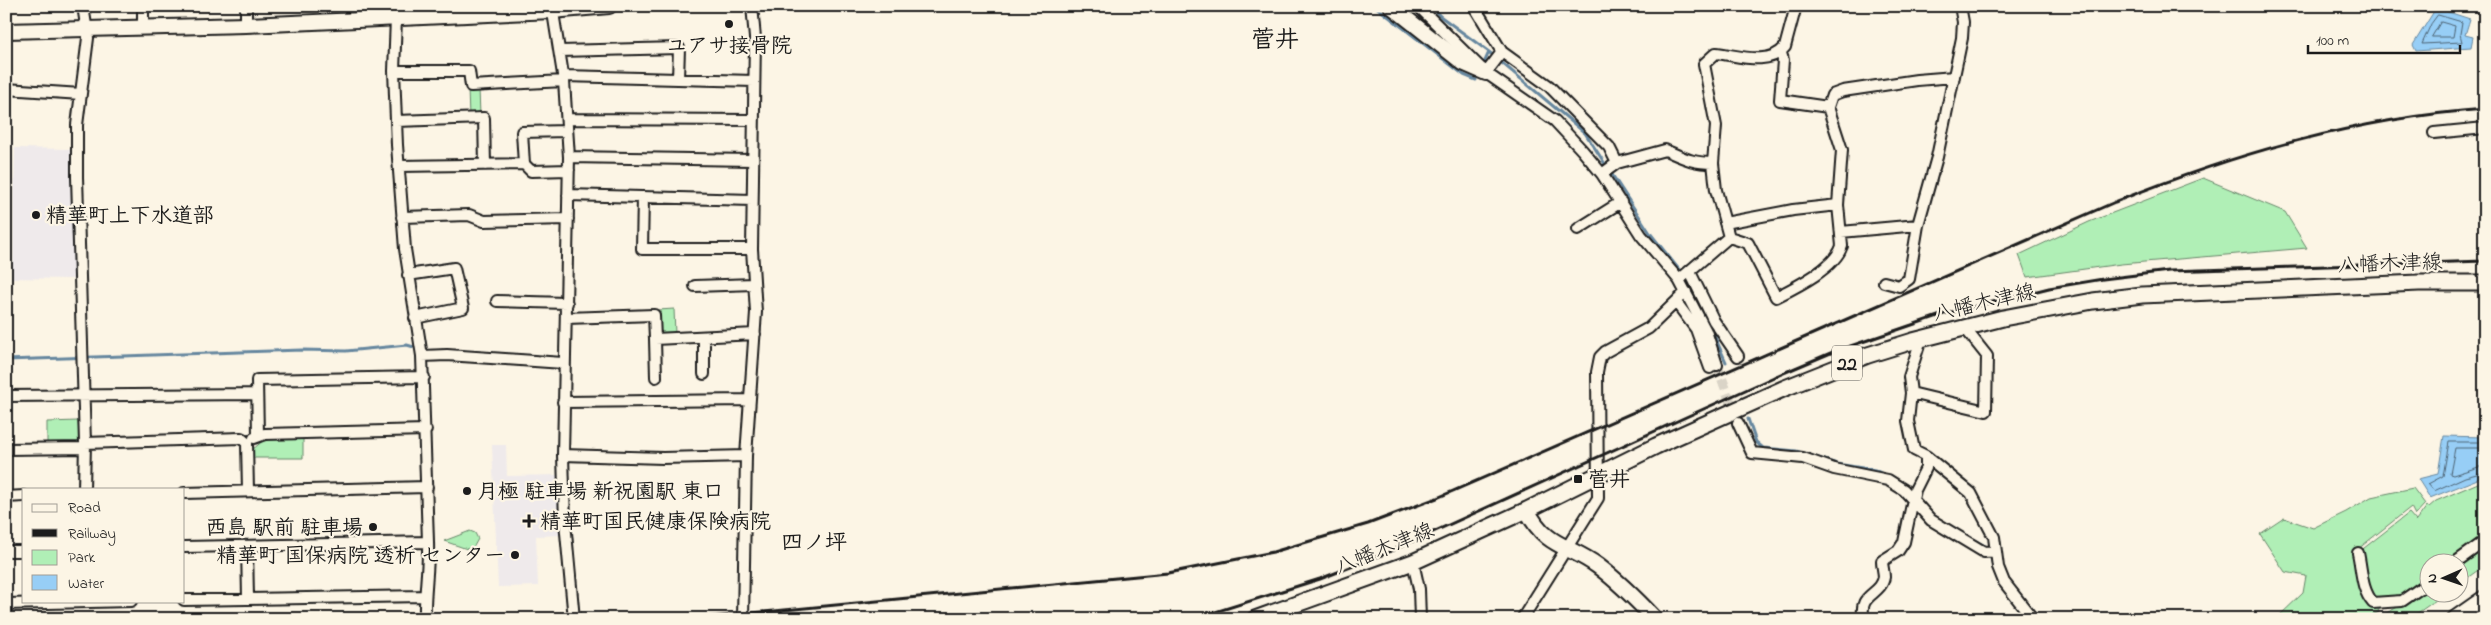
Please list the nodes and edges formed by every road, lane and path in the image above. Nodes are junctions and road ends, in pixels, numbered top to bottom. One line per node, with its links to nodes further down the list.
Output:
1 (83, 6): 15 (street)
2 (143, 6): 14 (street)
3 (246, 6): 13 (street)
4 (609, 6): 11 (street)
5 (752, 6): 25 (street)
6 (1391, 6): 20 (street)
7 (1418, 6): 20 (street)
8 (1474, 6): 19 (street)
9 (1796, 6): 18 (street)
10 (1960, 6): 22 (street)
11 (552, 9): 12 (street); 17 (street)
12 (396, 18): 13 (street); 21 (street)
13 (246, 25): 14 (street)
14 (143, 28): 15 (street)
15 (86, 30): 16 (street); 27 (street)
16 (6, 31)
17 (560, 51): 23 (street); 24 (street)
18 (1781, 52): 28 (street); 37 (street)
19 (1501, 54): 20 (street); 39 (street)
20 (1489, 70): 43 (street)
21 (394, 71): 23 (street); 31 (street)
22 (1954, 77): 28 (street); 52 (street)
23 (564, 78): 24 (street); 29 (street)
24 (678, 79): 25 (street)
25 (754, 81): 30 (street)
26 (6, 89): 27 (street)
27 (81, 94): 82 (street)
28 (1828, 107): 48 (street)
29 (567, 120): 30 (street); 33 (street)
30 (753, 120): 36 (street)
31 (396, 121): 40 (street); 41 (street)
32 (2485, 128): 34 (street)
33 (568, 131): 35 (street); 38 (street)
34 (2434, 132)
35 (569, 157): 36 (street); 42 (street)
36 (752, 160): 46 (street)
37 (1713, 163): 39 (street); 51 (street)
38 (524, 164): 40 (street); 42 (street)
39 (1616, 164): 43 (street)
40 (485, 165): 41 (street)
41 (399, 166): 49 (street)
42 (569, 170): 44 (street)
43 (1604, 172): 47 (street)
44 (568, 195): 45 (street); 50 (street)
45 (643, 197): 46 (street); 56 (street)
46 (752, 200): 56 (street)
47 (1621, 202): 53 (street); 58 (street)
48 (1838, 205): 51 (street); 54 (street)
49 (402, 217): 50 (street); 57 (street)
50 (568, 219): 66 (street)
51 (1725, 223): 55 (street)
52 (1918, 225): 54 (street); 59 (street)
53 (1578, 229)
54 (1841, 232): 55 (street)
55 (1729, 237): 58 (street)
56 (752, 249): 61 (street)
57 (408, 276): 67 (street); 67 (street)
58 (1685, 276): 63 (street); 75 (street)
59 (1884, 282)
60 (2485, 283): 69 (main road, 八幡木津線 / 22)
61 (754, 284): 62 (street); 70 (street)
62 (695, 286)
63 (1686, 292): 65 (street); 65 (street)
64 (498, 301): 66 (street)
65 (1676, 302): 95 (street)
66 (566, 303): 68 (street)
67 (415, 318): 74 (street)
68 (566, 318): 72 (street); 76 (street)
69 (1964, 327): 73 (main road, 八幡木津線 / 22); 80 (street)
70 (755, 334): 71 (street); 84 (street)
71 (704, 337): 72 (street); 77 (street)
72 (655, 339): 79 (street)
73 (1921, 339): 80 (street); 95 (main road, 八幡木津線 / 22)
74 (422, 356): 76 (street); 78 (street)
75 (1738, 356)
76 (563, 363): 85 (street)
77 (704, 374)
78 (424, 377): 81 (street); 87 (street)
79 (656, 377)
80 (1911, 393): 94 (street)
81 (258, 394): 82 (street); 88 (street)
82 (84, 395): 83 (street); 90 (street)
83 (6, 396)
84 (749, 400): 85 (street); 93 (street)
85 (563, 402): 92 (street)
86 (1738, 423): 102 (street)
87 (426, 430): 88 (street); 96 (street)
88 (258, 435): 89 (street)
89 (247, 443): 90 (street); 98 (street)
90 (85, 445): 91 (street); 97 (street)
91 (6, 449)
92 (563, 455): 93 (street); 123 (street)
93 (746, 456): 124 (street)
94 (1926, 456): 102 (street); 111 (street)
95 (1599, 476): 103 (main road, 八幡木津線 / 22); 108 (street)
96 (426, 487): 98 (street); 105 (street)
97 (84, 488)
98 (248, 491): 99 (street)
99 (185, 493)
100 (6, 496): 101 (street)
101 (22, 496)
102 (1913, 501): 111 (street); 129 (street)
103 (1527, 510): 108 (main road); 114 (main road, 八幡木津線 / 22)
104 (2485, 541): 113 (street)
105 (428, 542): 106 (street); 116 (street)
106 (247, 546): 107 (street); 118 (street)
107 (185, 547)
108 (1567, 550): 127 (street); 128 (main road)
109 (6, 551): 110 (street)
110 (22, 551)
111 (1995, 551): 130 (street)
112 (2358, 553): 115 (street)
113 (2468, 553)
114 (1413, 562): 125 (main road, 八幡木津線 / 22); 126 (street)
115 (2418, 589)
116 (424, 598): 118 (street); 122 (street)
117 (2485, 598): 131 (main road)
118 (248, 599): 119 (street)
119 (185, 600)
120 (82, 602): 121 (street)
121 (6, 604)
122 (425, 619)
123 (574, 619)
124 (743, 619)
125 (1255, 619)
126 (1420, 619)
127 (1522, 619)
128 (1655, 619)
129 (1864, 619)
130 (2033, 619)
131 (2455, 619)

